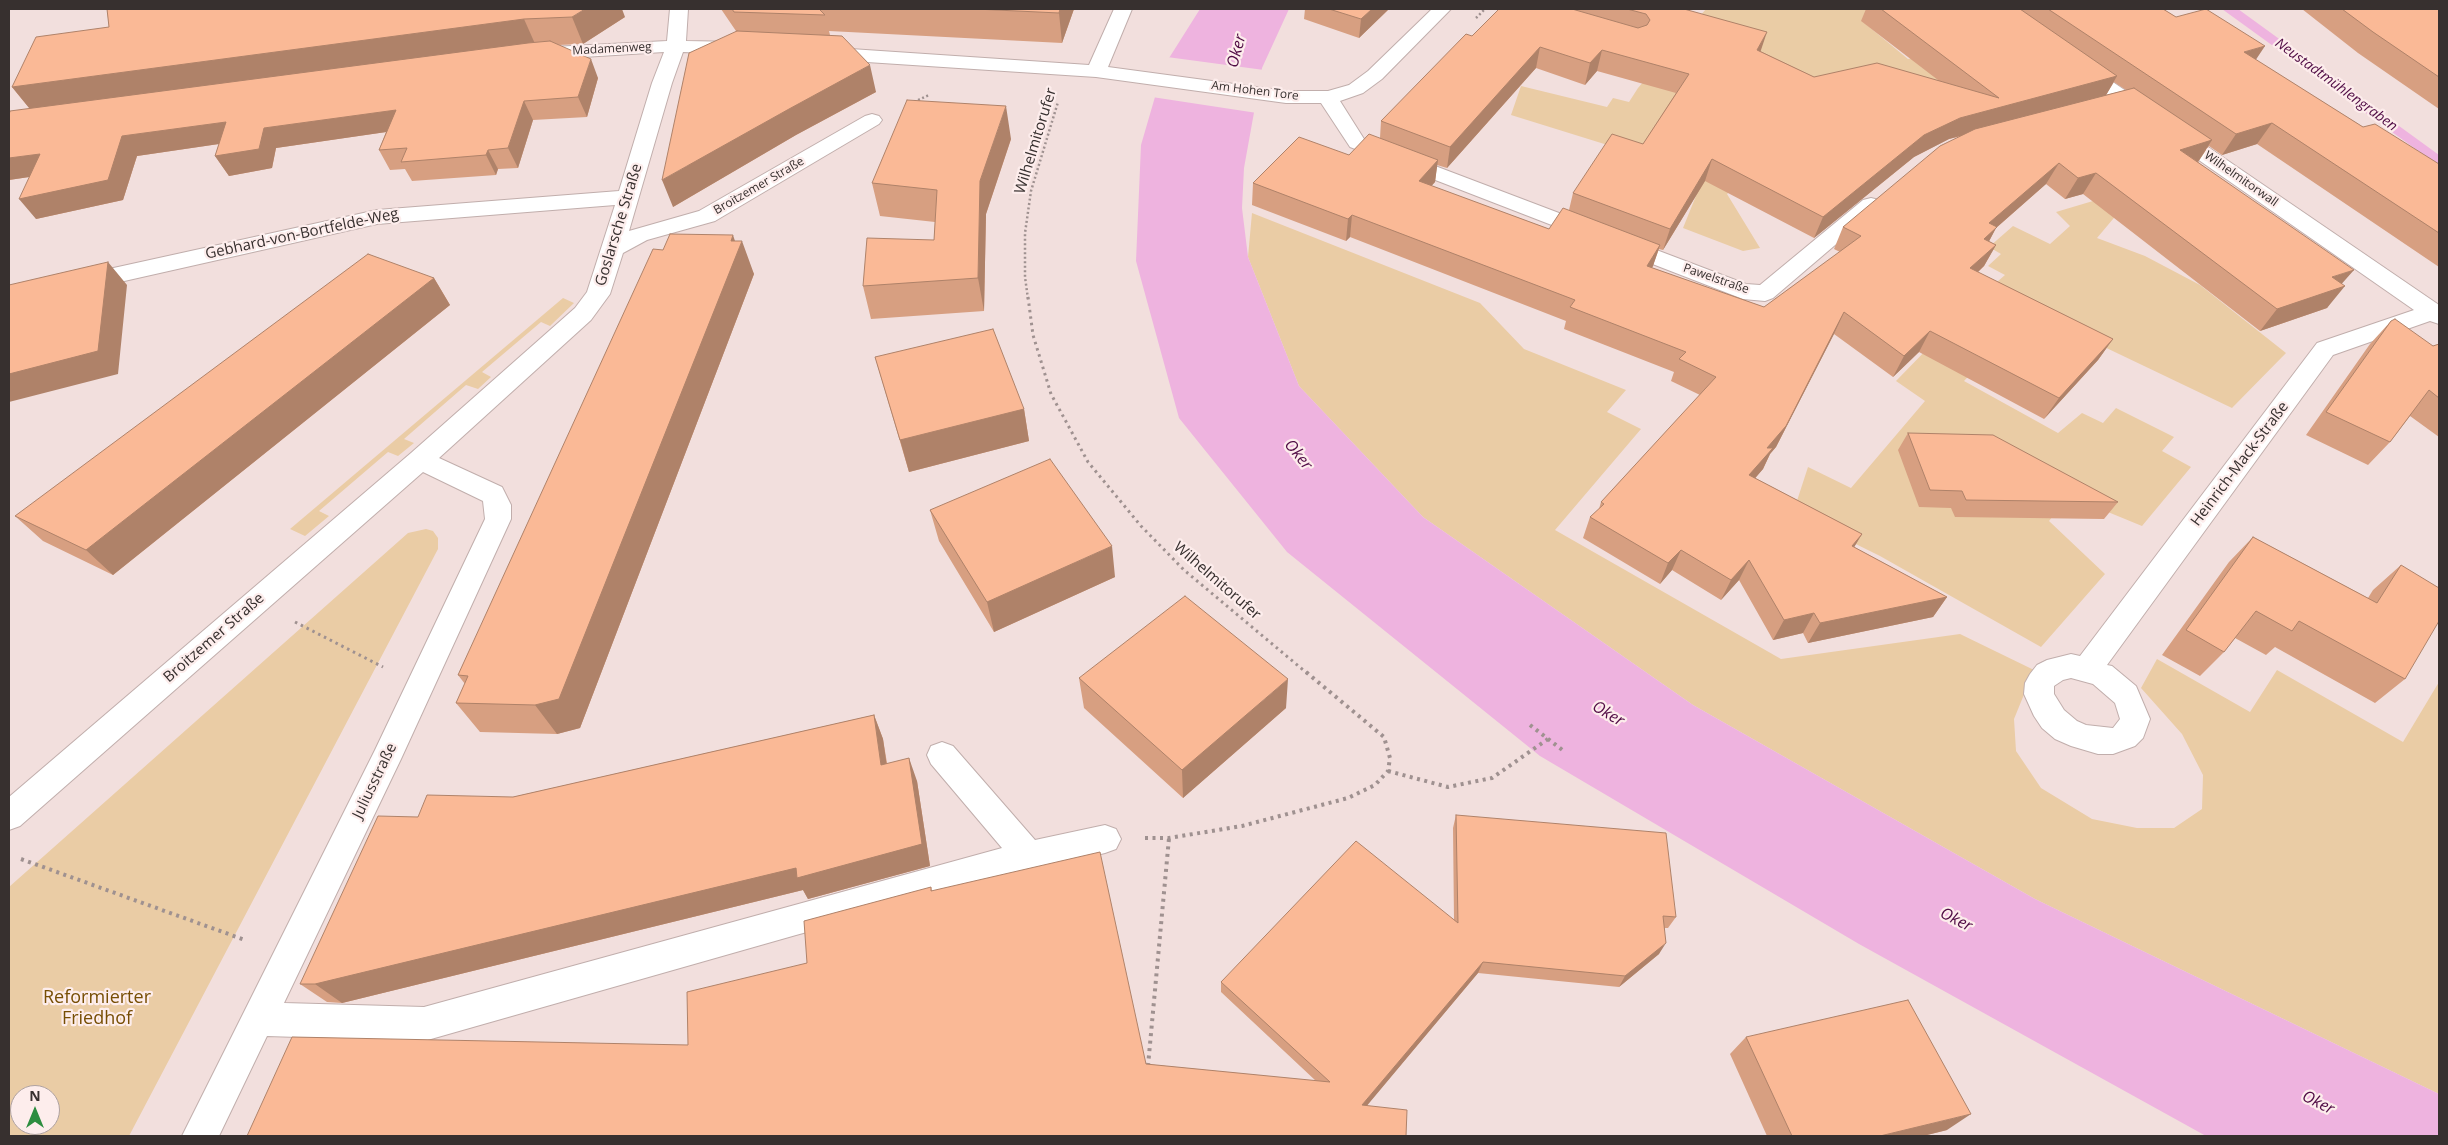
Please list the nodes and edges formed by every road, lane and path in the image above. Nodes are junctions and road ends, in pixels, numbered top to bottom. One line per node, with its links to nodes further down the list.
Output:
1 (679, 9): 4 (street, Goslarsche Straße)
2 (1123, 9): 10 (street)
3 (1442, 9): 12 (street, Am Hohen Tore)
4 (676, 46): 5 (street, Madamenweg); 7 (street, Madamenweg); 17 (street, Goslarsche Straße)
5 (755, 49)
6 (804, 52): 9 (street, Am Hohen Tore)
7 (520, 56)
8 (2063, 57): 13 (street, Wilhelmitorwall)
9 (1073, 70): 10 (street, Am Hohen Tore); 29 (path, Wilhelmitorufer)
10 (1096, 71): 12 (street, Am Hohen Tore)
11 (930, 95): 15 (path)
12 (1328, 96): 16 (street, Pawelstraße)
13 (2126, 100): 14 (street); 20 (street, Wilhelmitorwall)
14 (2098, 107)
15 (872, 120): 18 (street, Broitzemer Straße)
16 (1885, 194)
17 (629, 196): 18 (street, Goslarsche Straße); 19 (street, Gebhard-von-Bortfelde-Weg)
18 (613, 249): 21 (street, Goslarsche Straße)
19 (9, 299)
20 (2436, 314): 24 (street, Heinrich-Mack-Straße)
21 (420, 460): 30 (street, Broitzemer Straße); 36 (street, Juliusstraße)
22 (295, 622): 23 (path)
23 (386, 668)
24 (2087, 669)
25 (1530, 725): 26 (path)
26 (1548, 739): 27 (path); 29 (path)
27 (1565, 752)
28 (942, 755): 33 (street)
29 (1388, 771): 31 (path)
30 (9, 816)
31 (1169, 838): 32 (path); 37 (path)
32 (1105, 839): 33 (street)
33 (1028, 856): 36 (street)
34 (20, 859): 35 (path)
35 (245, 940)
36 (258, 1019): 38 (street, Juliusstraße)
37 (1148, 1066)
38 (200, 1136)

